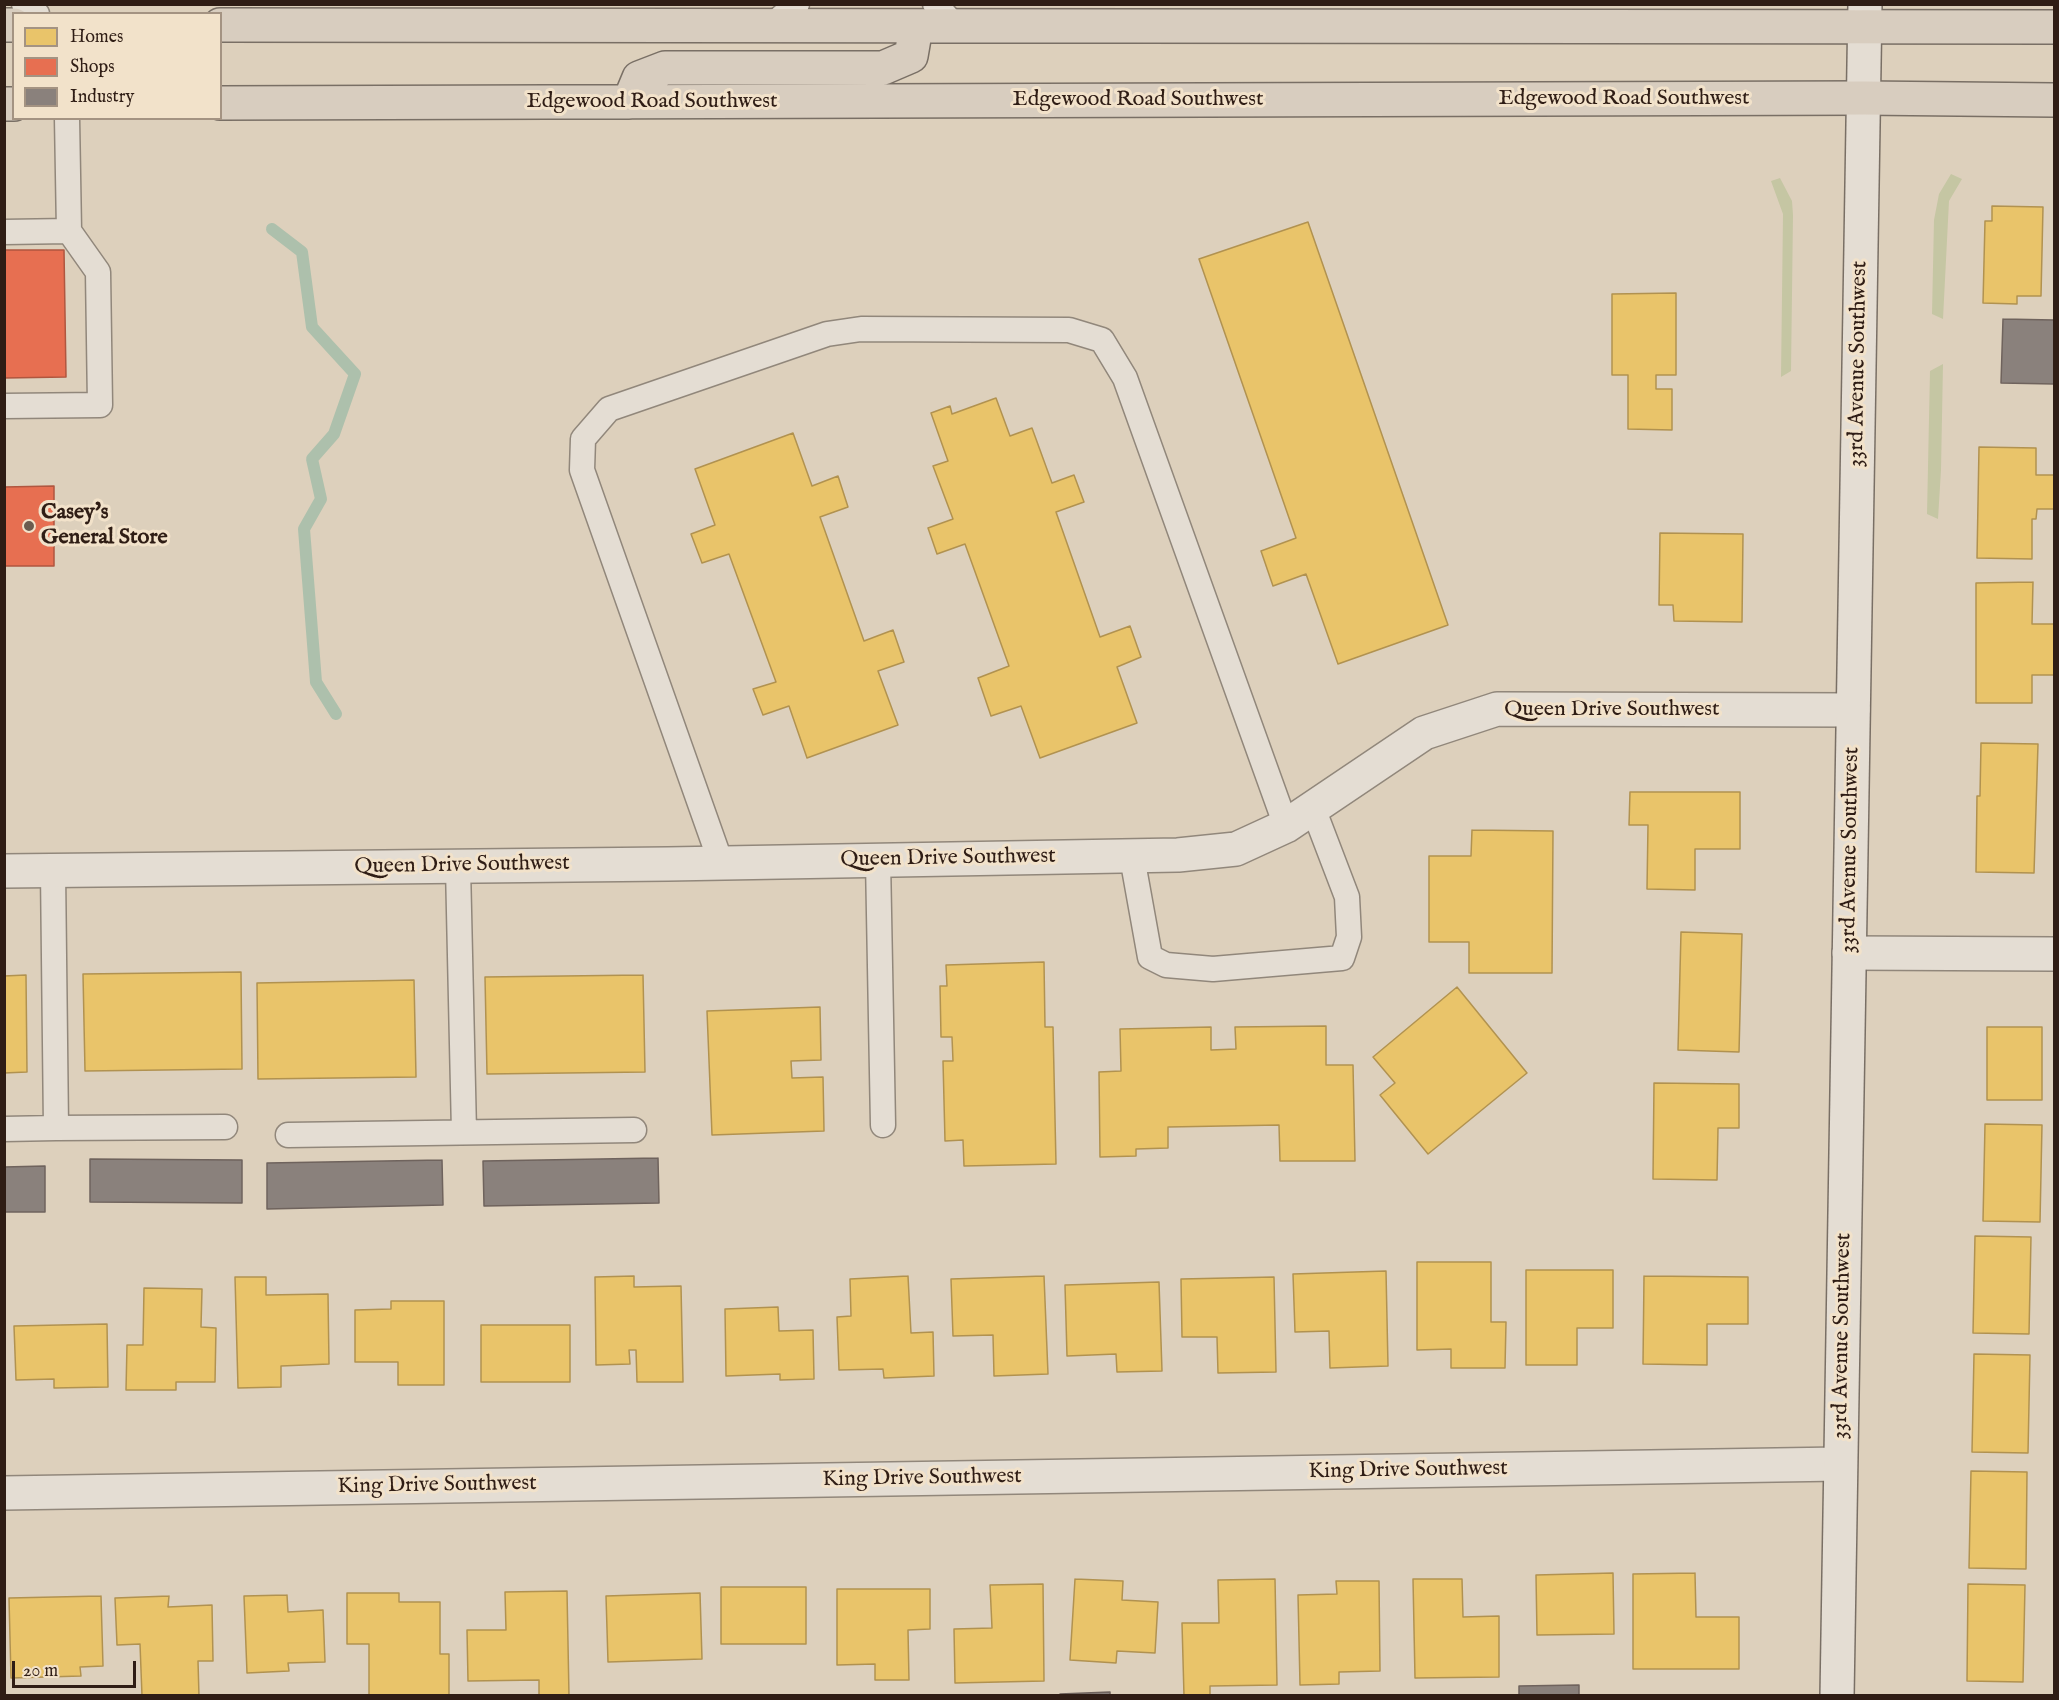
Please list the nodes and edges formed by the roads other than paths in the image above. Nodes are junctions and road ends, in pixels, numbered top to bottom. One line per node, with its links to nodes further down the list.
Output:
1 (796, 4): 5 (lane)
2 (1865, 16): 3 (main road); 6 (main road); 7 (street, 33rd Avenue Southwest)
3 (935, 19): 5 (main road); 9 (main road)
4 (222, 25): 5 (main road)
5 (771, 26)
6 (2055, 27)
7 (1864, 98): 8 (main road, Edgewood Road Southwest); 9 (main road, Edgewood Road Southwest); 15 (street, 33rd Avenue Southwest)
8 (2055, 100)
9 (629, 102): 10 (main road, Edgewood Road Southwest)
10 (222, 103)
11 (67, 120): 12 (lane)
12 (69, 231): 13 (lane); 14 (lane)
13 (4, 232)
14 (4, 406)
15 (1853, 710): 16 (street, Queen Drive Southwest); 24 (street, 33rd Avenue Southwest)
16 (1313, 808): 17 (street, Queen Drive Southwest); 18 (lane)
17 (1286, 826): 18 (street, Queen Drive Southwest); 20 (lane)
18 (1132, 856): 19 (street, Queen Drive Southwest)
19 (878, 860): 20 (street, Queen Drive Southwest); 26 (lane)
20 (721, 863): 21 (street, Queen Drive Southwest)
21 (458, 867): 22 (street, Queen Drive Southwest); 31 (lane)
22 (52, 871): 23 (street, Queen Drive Southwest); 28 (lane)
23 (4, 872)
24 (1849, 953): 25 (street); 33 (street, 33rd Avenue Southwest)
25 (2055, 954)
26 (883, 1125)
27 (225, 1127): 28 (lane)
28 (56, 1128): 29 (lane)
29 (4, 1129)
30 (634, 1130): 31 (lane)
31 (464, 1132): 32 (lane)
32 (288, 1135)
33 (1840, 1464): 34 (street, King Drive Southwest); 35 (street, 33rd Avenue Southwest)
34 (4, 1493)
35 (1837, 1695)

